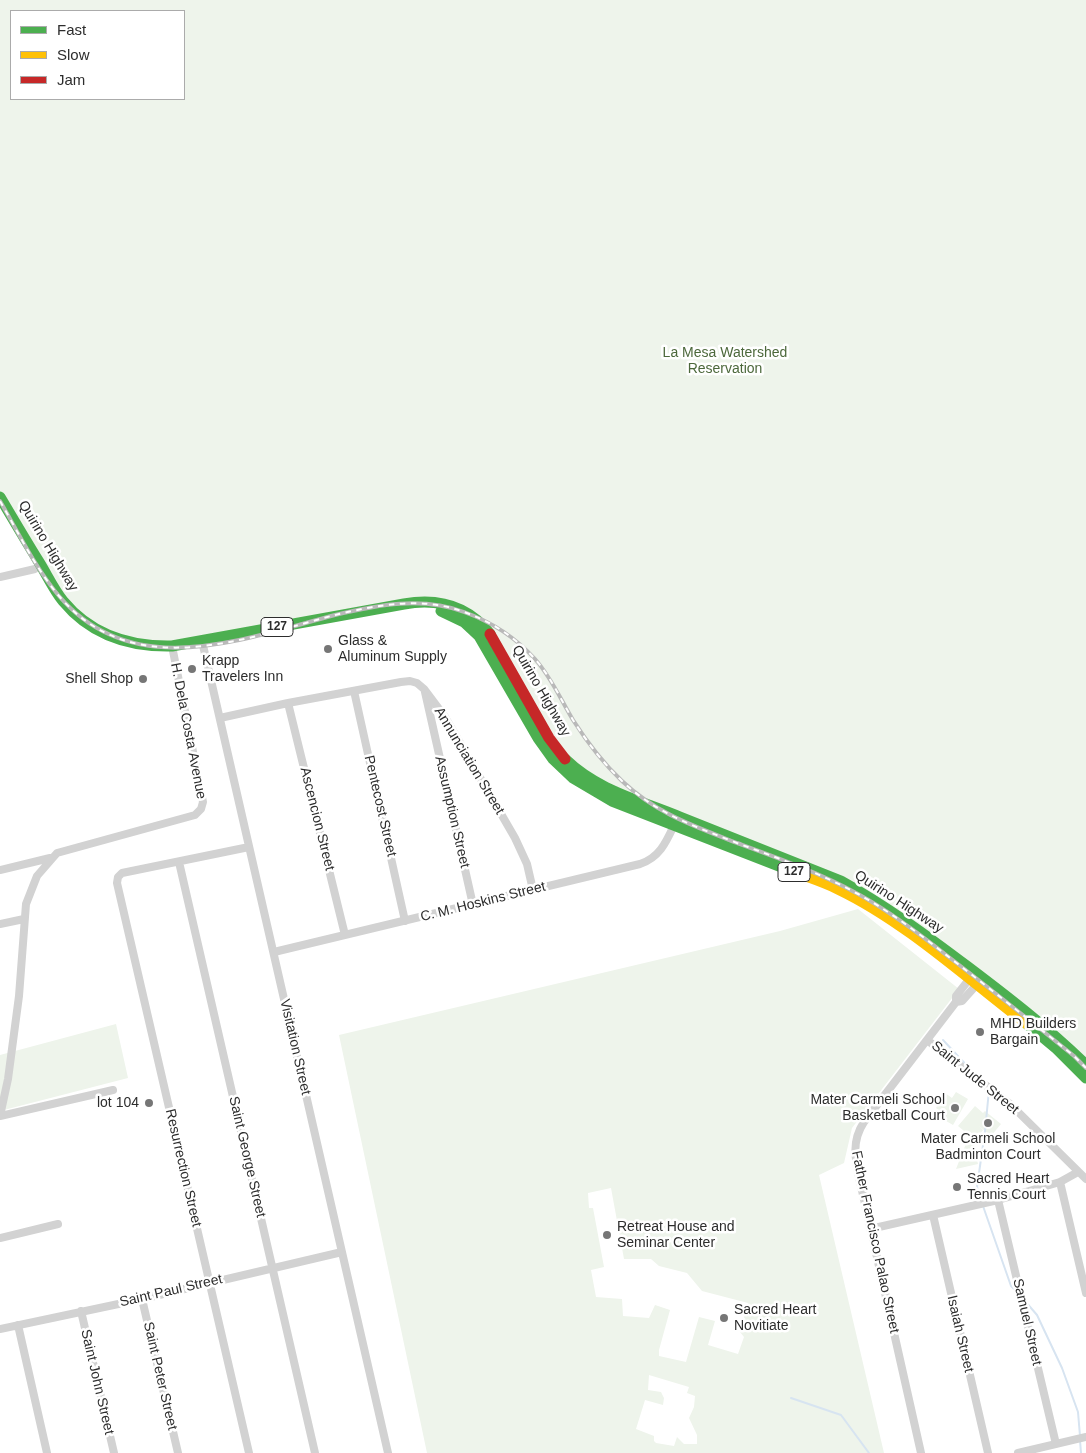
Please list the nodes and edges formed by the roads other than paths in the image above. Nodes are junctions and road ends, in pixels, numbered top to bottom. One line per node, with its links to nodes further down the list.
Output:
1 (0, 497): 3 (main road, Quirino Highway / 127)
2 (0, 510): 3 (main road, Quirino Highway / 127)
3 (38, 567): 4 (street); 6 (main road, Quirino Highway / 127)
4 (0, 578)
5 (203, 645): 6 (main road, Quirino Highway / 127); 10 (street, Visitation Street); 11 (main road, Quirino Highway / 127)
6 (172, 650): 13 (street, H. Dela Costa Avenue)
7 (424, 690): 8 (street); 16 (street, Annunciation Street); 17 (street, Assumption Street)
8 (354, 691): 9 (street); 19 (street, Pentecost Street)
9 (288, 703): 10 (street); 21 (street, Ascencion Street)
10 (220, 718): 12 (street, Visitation Street)
11 (676, 820): 16 (street, C. M. Hoskins Street); 23 (main road, Quirino Highway / 127)
12 (249, 846): 14 (street); 22 (street, Visitation Street)
13 (50, 858): 15 (street, H. Dela Costa Avenue); 18 (street)
14 (179, 862): 38 (street, Saint George Street); 39 (street, Resurrection Street)
15 (0, 870)
16 (533, 890): 17 (street, C. M. Hoskins Street)
17 (473, 905): 19 (street, C. M. Hoskins Street)
18 (24, 919): 20 (street); 28 (street)
19 (405, 921): 21 (street, C. M. Hoskins Street)
20 (0, 924)
21 (345, 935): 22 (street, C. M. Hoskins Street)
22 (274, 952): 37 (street, Visitation Street)
23 (976, 979): 24 (street, Father Francisco Palao Street); 25 (main road, Quirino Highway / 127); 26 (main road, Quirino Highway / 127)
24 (927, 1040): 29 (street, Saint Jude Street); 35 (street, Father Francisco Palao Street)
25 (1086, 1065)
26 (1086, 1078)
27 (113, 1090): 28 (street)
28 (0, 1116)
29 (1078, 1172): 30 (street, Saint Jude Street); 31 (street)
30 (1086, 1179)
31 (1060, 1182): 32 (street); 40 (street)
32 (998, 1200): 33 (street); 46 (street, Samuel Street)
33 (932, 1214): 35 (street); 54 (street, Isaiah Street)
34 (58, 1224): 36 (street)
35 (870, 1229): 53 (street, Father Francisco Palao Street)
36 (0, 1238)
37 (342, 1252): 38 (street, Saint Paul Street); 52 (street, Visitation Street)
38 (272, 1268): 39 (street, Saint Paul Street); 51 (street, Saint George Street)
39 (209, 1283): 41 (street, Saint Paul Street); 50 (street, Resurrection Street)
40 (1086, 1293)
41 (142, 1299): 42 (street, Saint Paul Street); 49 (street, Saint Peter Street)
42 (81, 1311): 43 (street, Saint Paul Street); 48 (street, Saint John Street)
43 (18, 1325): 44 (street, Saint Paul Street); 47 (street)
44 (0, 1329)
45 (1086, 1437): 46 (street)
46 (1056, 1444): 55 (street)
47 (47, 1453)
48 (114, 1453)
49 (178, 1453)
50 (249, 1453)
51 (315, 1453)
52 (388, 1453)
53 (921, 1453)
54 (988, 1453)
55 (1018, 1453)

